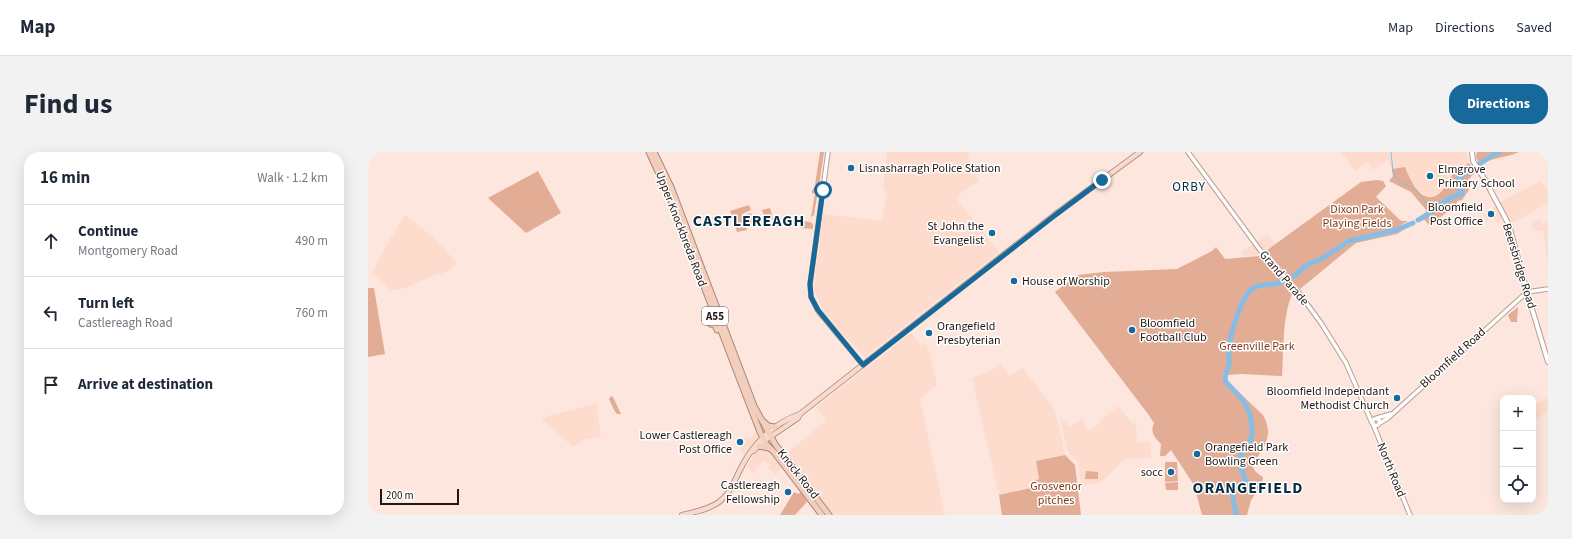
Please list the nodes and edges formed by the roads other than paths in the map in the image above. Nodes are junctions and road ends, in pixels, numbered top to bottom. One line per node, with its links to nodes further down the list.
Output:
1 (649, 152): 16 (highway, Upper Knockbreda Road / A55)
2 (654, 152): 7 (highway, Upper Knockbreda Road / A55)
3 (828, 152): 15 (street)
4 (1140, 152): 15 (main road)
5 (1188, 152): 17 (street, Grand Parade)
6 (1472, 152): 10 (main road, Beersbridge Road)
7 (674, 196): 8 (highway); 16 (highway, Upper Knockbreda Road / A55)
8 (692, 232)
9 (1548, 289): 10 (street)
10 (1527, 292): 11 (street, Bloomfield Road); 12 (main road, Beersbridge Road)
11 (1520, 298): 12 (street); 18 (street, Bloomfield Road)
12 (1529, 300): 14 (main road, Beersbridge Road)
13 (711, 324): 16 (highway)
14 (1548, 362)
15 (863, 365): 19 (main road)
16 (736, 366): 23 (highway); 25 (highway, Upper Knockbreda Road / A55); 25 (highway, Upper Knockbreda Road / A55)
17 (1368, 412): 20 (street, Grand Parade); 21 (street, Grand Parade)
18 (1392, 413): 20 (street); 22 (street, Bloomfield Road)
19 (800, 414): 23 (main road); 25 (main road)
20 (1376, 418): 21 (street); 22 (street)
21 (1373, 423): 22 (street); 24 (street, Grand Parade)
22 (1379, 424): 24 (street, North Road)
23 (776, 427): 25 (main road)
24 (1376, 432): 31 (street, North Road)
25 (766, 436): 26 (main road); 27 (highway, Knock Road / A55); 28 (main road); 29 (highway, Knock Road / A55)
26 (758, 446): 27 (highway); 28 (main road)
27 (772, 450): 30 (highway, Knock Road / A55)
28 (753, 451): 32 (main road)
29 (814, 496): 30 (highway); 34 (highway, Knock Road / A55)
30 (815, 506): 33 (highway, Knock Road / A55)
31 (1409, 514)
32 (682, 515)
33 (822, 515)
34 (829, 515)

